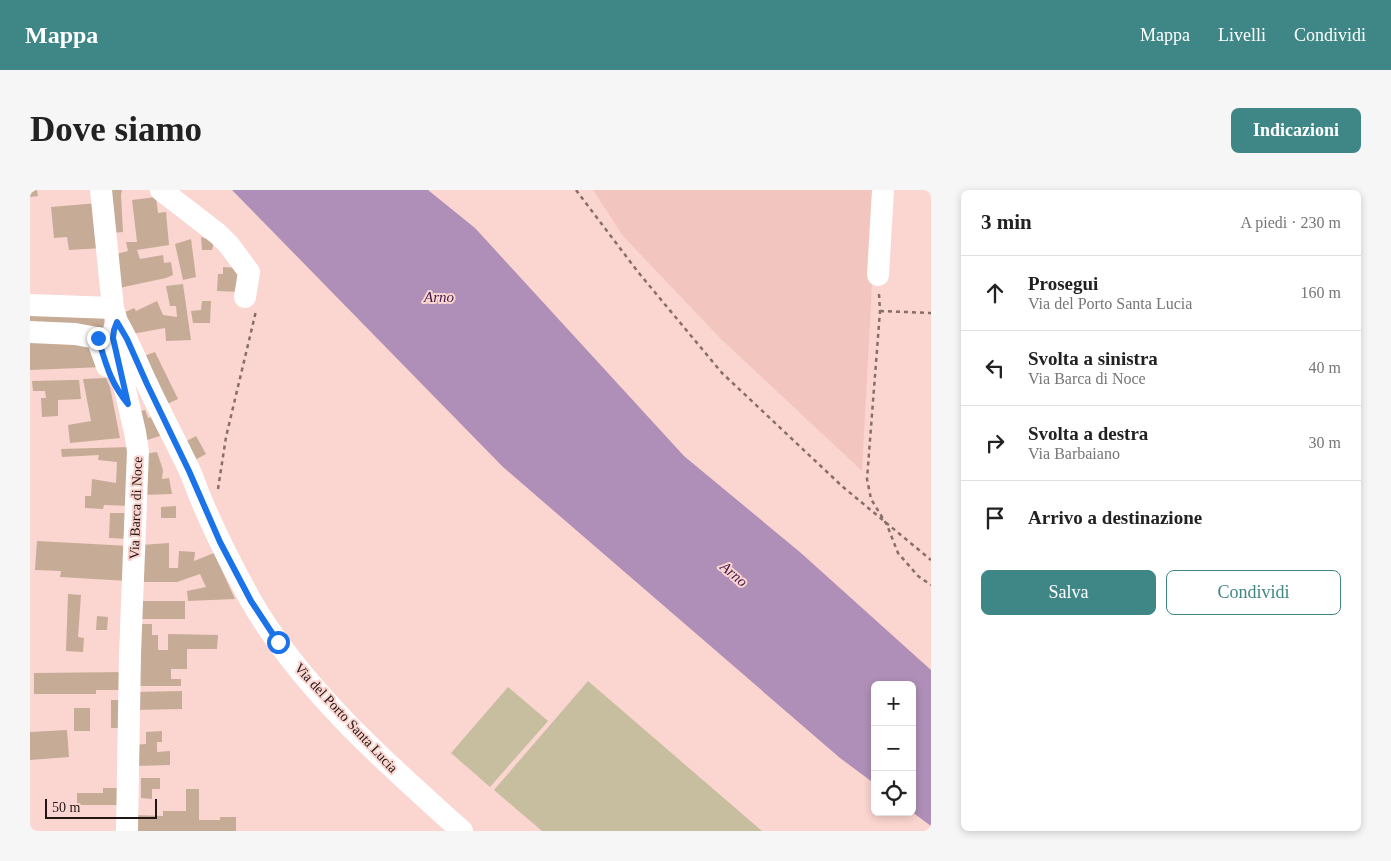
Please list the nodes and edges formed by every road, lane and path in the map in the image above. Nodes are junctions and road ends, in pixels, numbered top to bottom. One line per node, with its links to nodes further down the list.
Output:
1 (100, 190): 10 (street, Via Barca di Noce)
2 (162, 190): 6 (street)
3 (576, 190): 14 (path)
4 (883, 190): 5 (street)
5 (878, 275): 8 (path)
6 (251, 302): 13 (path)
7 (30, 305): 10 (street)
8 (880, 311): 9 (path); 14 (path)
9 (931, 313)
10 (115, 315): 12 (street, Via Barca di Noce); 18 (street, Via del Porto Santa Lucia)
11 (30, 332): 12 (street)
12 (128, 404): 17 (street, Via Barca di Noce)
13 (217, 491)
14 (888, 525): 15 (path); 16 (path)
15 (931, 560)
16 (931, 585)
17 (127, 831)
18 (462, 831)

